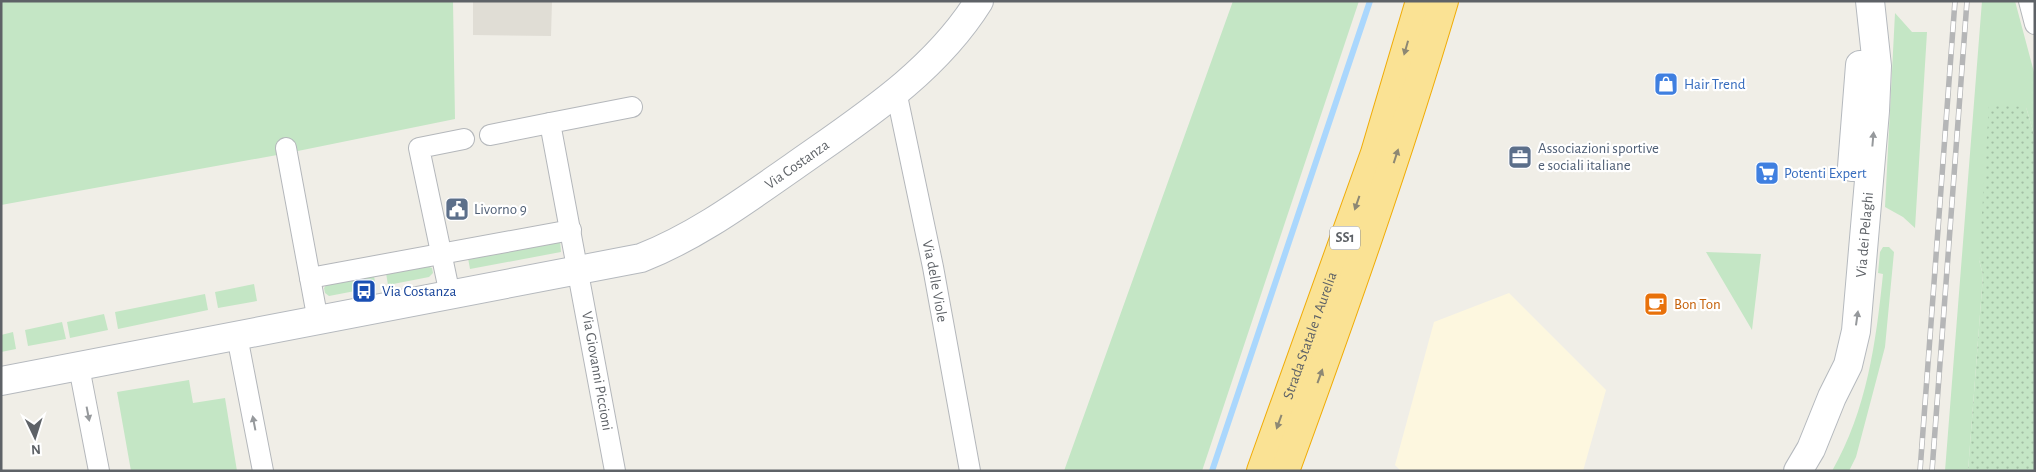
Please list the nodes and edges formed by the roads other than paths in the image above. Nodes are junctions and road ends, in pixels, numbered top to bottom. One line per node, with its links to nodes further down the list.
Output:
1 (979, 1): 7 (street, Via Costanza)
2 (1420, 1): 26 (highway, Strada Statale 1 Aurelia / SS1, one-way to 26)
3 (1444, 1): 27 (highway, Strada Statale 1 Aurelia / SS1, one-way to 3)
4 (2028, 1): 6 (street)
5 (1871, 5): 28 (street, Via dei Pelaghi)
6 (2035, 24)
7 (896, 91): 15 (street, Via Costanza); 25 (street, Via delle Viole)
8 (632, 107): 9 (street)
9 (550, 123): 10 (street); 13 (street)
10 (490, 135)
11 (464, 140): 14 (street)
12 (286, 148): 16 (street)
13 (571, 230): 14 (street); 15 (street)
14 (441, 254): 16 (street); 17 (street)
15 (579, 271): 17 (street, Via Costanza); 24 (street, Via Giovanni Piccioni)
16 (310, 278): 18 (street)
17 (450, 295): 18 (street, Via Costanza)
18 (318, 321): 19 (street, Via Costanza)
19 (237, 336): 20 (street, Via Costanza); 23 (street, one-way to 19)
20 (79, 366): 21 (street, Via Costanza); 22 (street, one-way to 22)
21 (1, 381)
22 (99, 471)
23 (263, 471)
24 (616, 471)
25 (970, 471)
26 (1261, 471)
27 (1284, 471)
28 (1798, 471)

